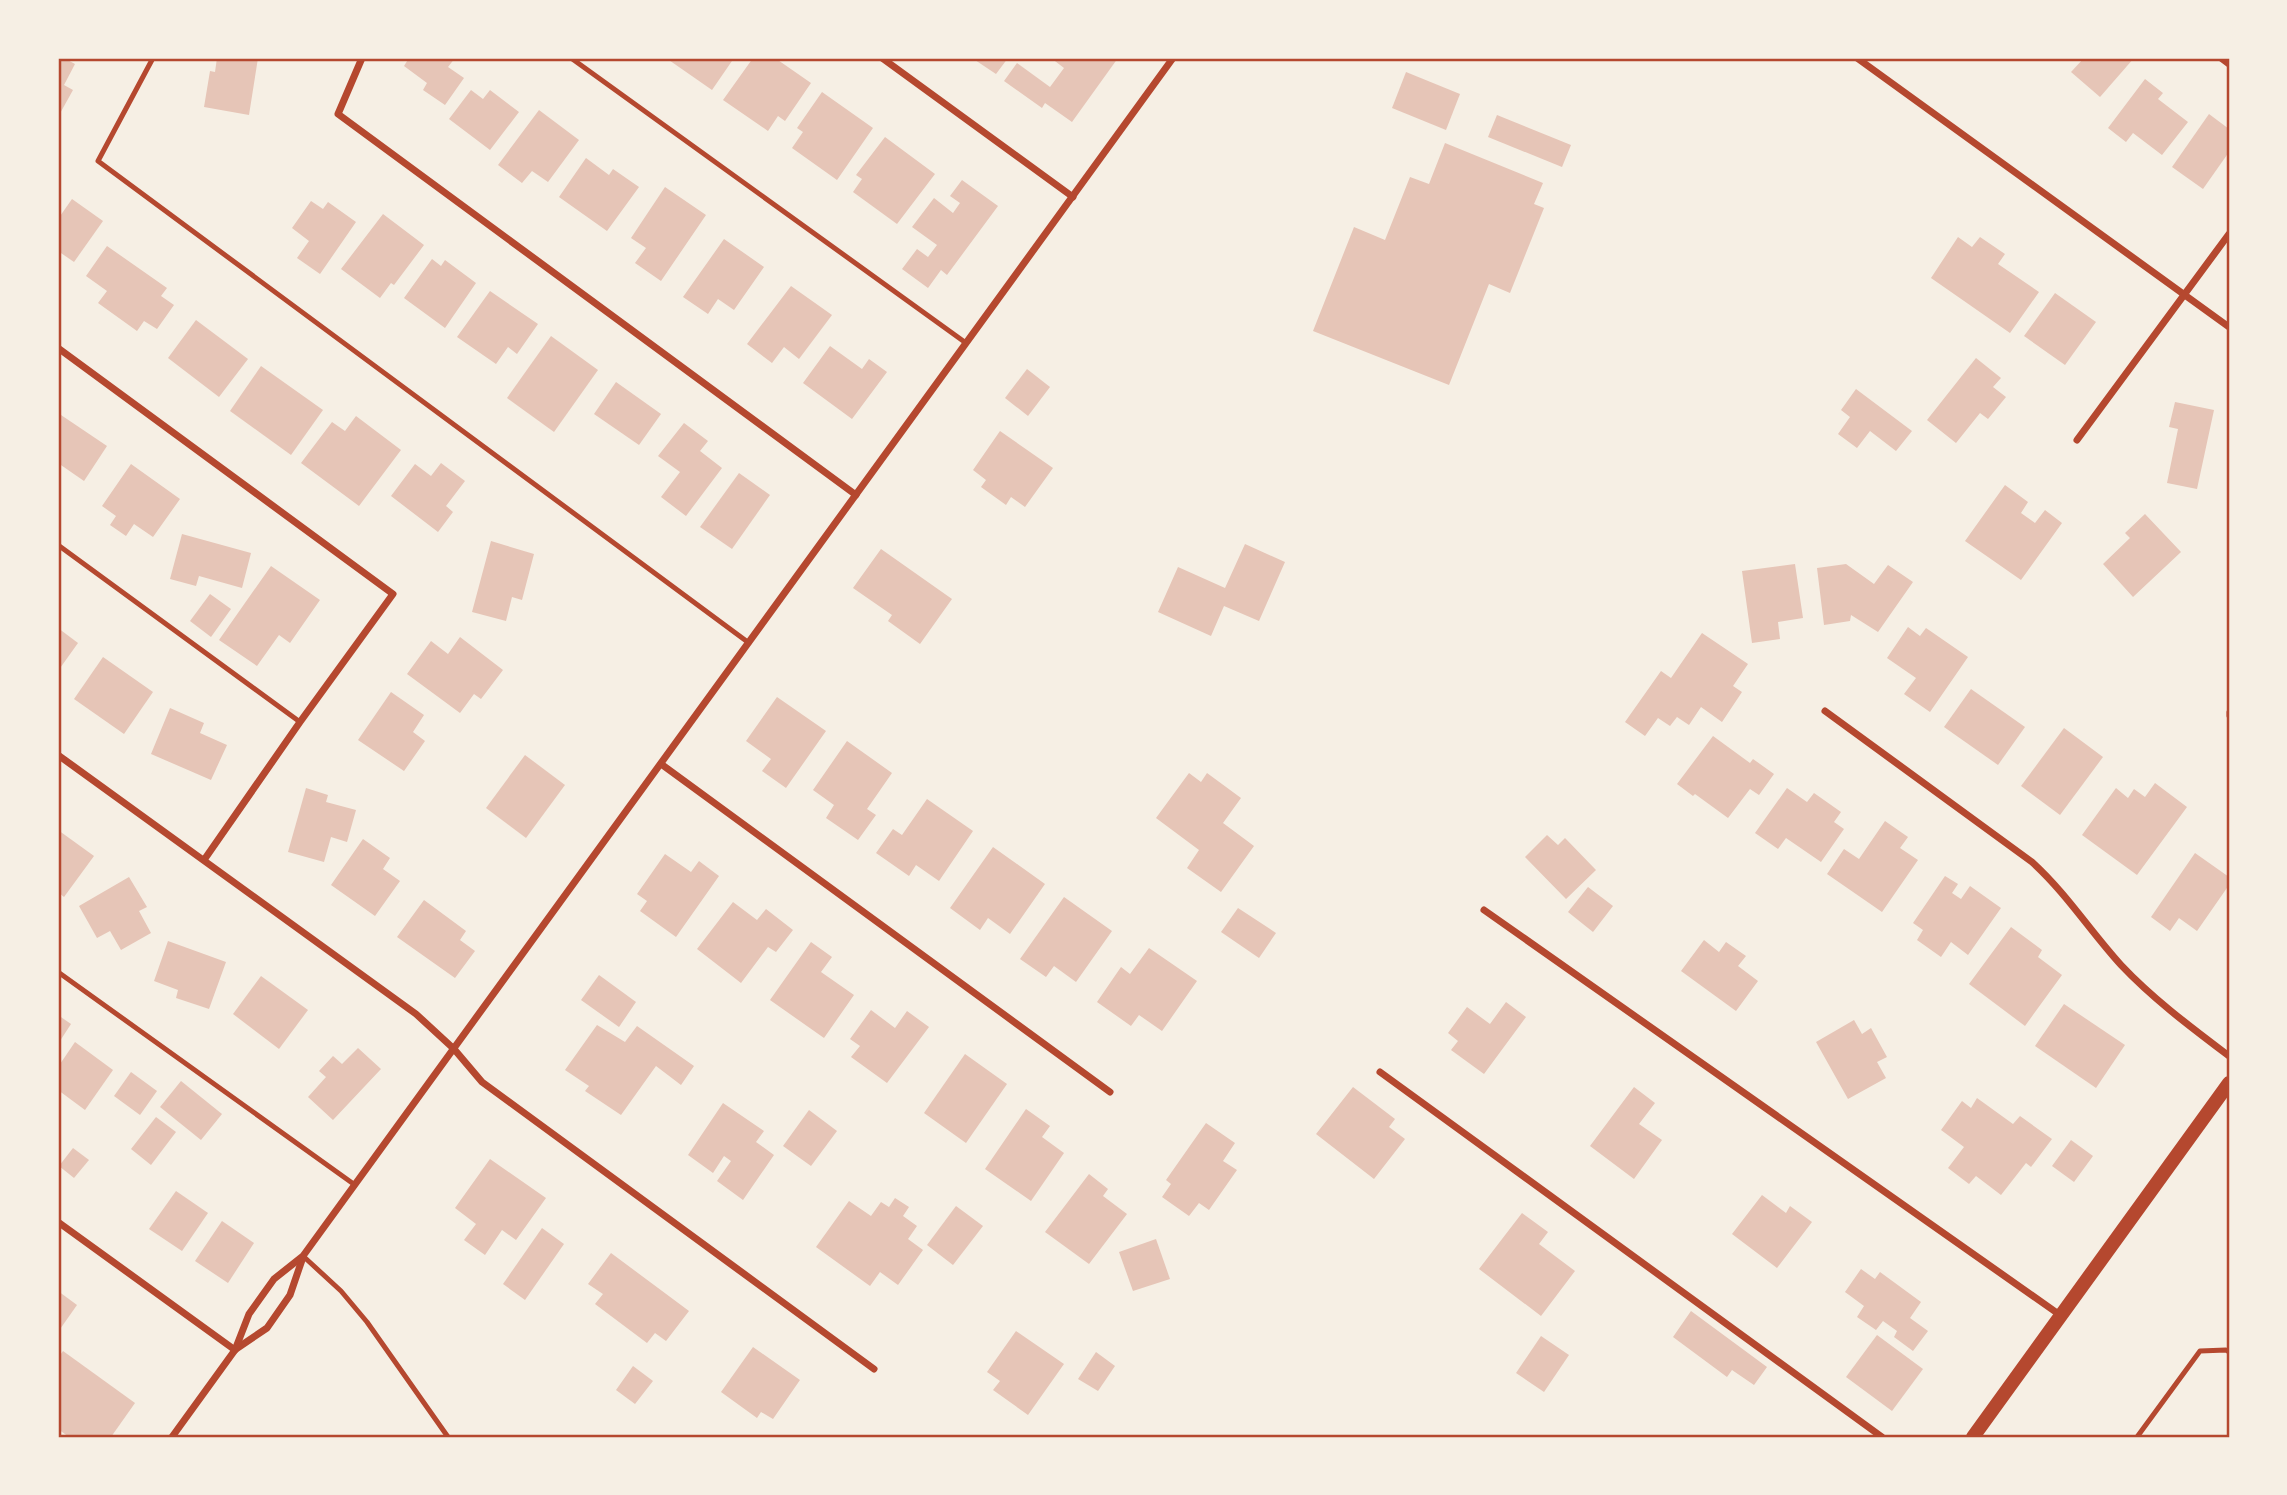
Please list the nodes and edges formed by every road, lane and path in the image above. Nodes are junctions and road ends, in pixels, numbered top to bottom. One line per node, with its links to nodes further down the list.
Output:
1 (153, 58): 18 (lane)
2 (362, 58): 16 (street)
3 (571, 58): 13 (lane)
4 (882, 58): 9 (street)
5 (1173, 58): 9 (street)
6 (1857, 58): 11 (street)
7 (2221, 58): 8 (street)
8 (2229, 64)
9 (1073, 197): 13 (street)
10 (2229, 234): 11 (street)
11 (2185, 294): 12 (street); 15 (street)
12 (2229, 327)
13 (966, 343): 16 (street)
14 (58, 348): 20 (street)
15 (2077, 440)
16 (856, 495): 18 (street)
17 (58, 545): 20 (lane)
18 (749, 643): 22 (street)
19 (1825, 711): 27 (street)
20 (300, 722): 23 (street)
21 (58, 755): 23 (street)
22 (661, 764): 26 (street); 30 (street)
23 (204, 860): 26 (street)
24 (1484, 910): 34 (street)
25 (58, 972): 31 (lane)
26 (454, 1049): 31 (street); 37 (street)
27 (2229, 1056)
28 (1380, 1072): 40 (street)
29 (2229, 1083): 34 (main road)
30 (1110, 1092)
31 (355, 1185): 33 (street)
32 (58, 1222): 35 (street)
33 (303, 1256): 35 (street); 35 (street); 39 (lane)
34 (2061, 1316): 41 (main road)
35 (235, 1350): 38 (street)
36 (2229, 1352): 42 (lane)
37 (874, 1369)
38 (172, 1437)
39 (448, 1437)
40 (1882, 1437)
41 (1973, 1437)
42 (2137, 1437)

